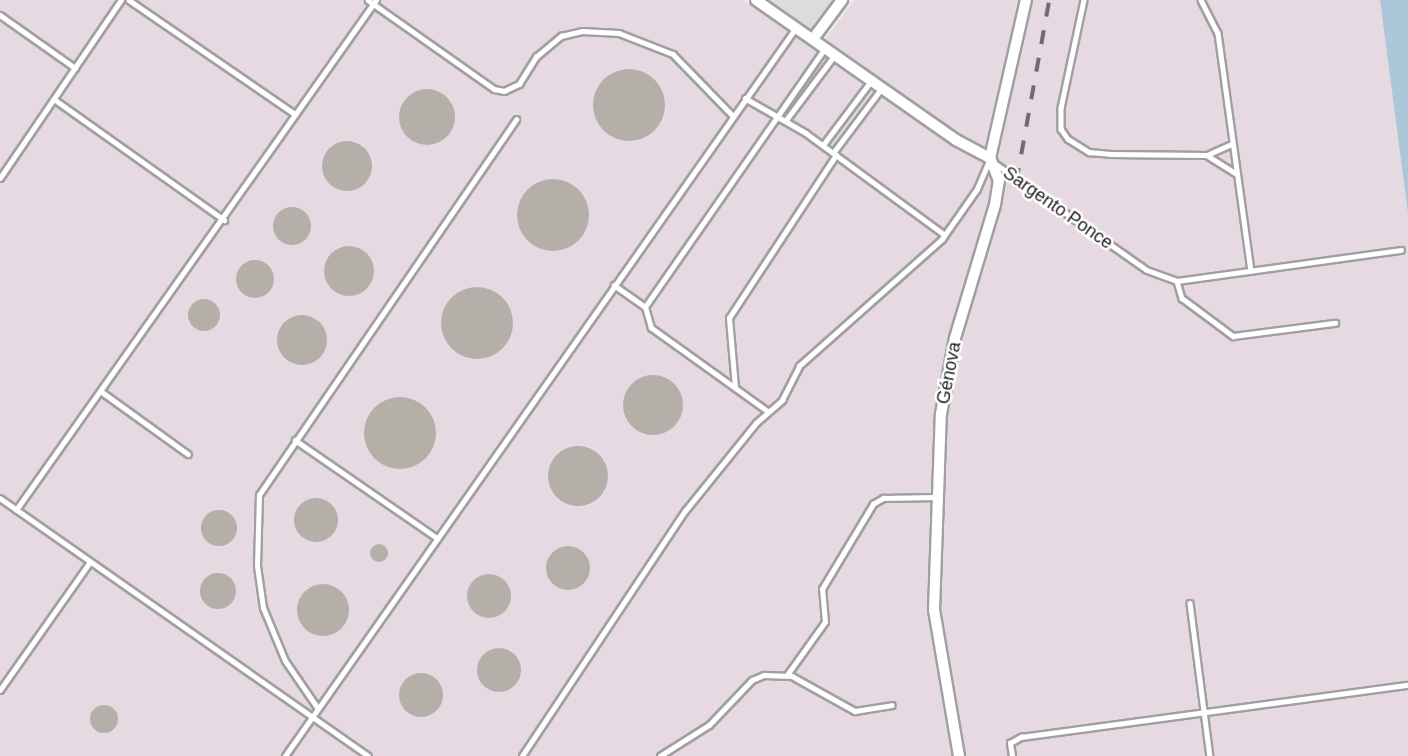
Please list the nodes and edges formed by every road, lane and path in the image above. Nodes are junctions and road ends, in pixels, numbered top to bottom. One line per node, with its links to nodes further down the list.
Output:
1 (121, 0): 15 (lane)
2 (130, 0): 20 (lane)
3 (368, 0): 9 (lane)
4 (756, 0): 11 (street, Sargento Ponce)
5 (842, 0): 12 (street)
6 (1026, 0): 29 (street, Génova)
7 (1084, 0): 28 (lane)
8 (1201, 0): 25 (lane)
9 (375, 2): 20 (lane); 22 (lane)
10 (0, 15): 15 (lane)
11 (796, 27): 12 (street, Sargento Ponce); 18 (lane)
12 (813, 39): 13 (street, Sargento Ponce)
13 (825, 47): 14 (street, Sargento Ponce); 21 (lane)
14 (835, 54): 16 (street, Sargento Ponce); 24 (lane)
15 (75, 68): 19 (lane)
16 (871, 80): 17 (street, Sargento Ponce); 26 (lane)
17 (882, 88): 27 (lane); 29 (street, Sargento Ponce)
18 (745, 98): 21 (lane); 22 (lane)
19 (54, 99): 31 (lane); 32 (lane)
20 (295, 114): 32 (lane)
21 (778, 115): 24 (lane); 38 (lane)
22 (733, 116): 37 (lane)
23 (516, 120): 43 (lane)
24 (786, 120): 26 (lane)
25 (1232, 144): 28 (lane); 30 (lane)
26 (823, 145): 27 (lane)
27 (835, 154): 33 (lane); 40 (lane)
28 (1207, 155): 30 (lane)
29 (990, 158): 33 (lane); 36 (lane, Sargento Ponce); 45 (street, Génova)
30 (1236, 173): 35 (lane)
31 (0, 178)
32 (224, 219): 41 (lane)
33 (945, 235): 42 (lane)
34 (1401, 250): 35 (lane, Sargento Ponce)
35 (1251, 271): 36 (lane, Sargento Ponce)
36 (1177, 281): 39 (lane)
37 (614, 285): 38 (lane); 48 (lane)
38 (645, 307): 40 (lane)
39 (1335, 323)
40 (735, 388): 42 (lane)
41 (102, 392): 44 (lane); 47 (lane)
42 (768, 412): 60 (lane)
43 (295, 440): 48 (lane); 55 (lane)
44 (188, 454)
45 (937, 497): 51 (lane); 62 (street, Génova)
46 (0, 498): 47 (lane)
47 (16, 510): 49 (lane)
48 (438, 538): 55 (lane)
49 (90, 562): 53 (lane); 57 (lane)
50 (1190, 603): 56 (lane)
51 (787, 675): 54 (lane); 61 (lane)
52 (1408, 685): 56 (lane)
53 (0, 690)
54 (892, 705)
55 (318, 709): 57 (lane)
56 (1205, 712): 63 (lane); 64 (lane)
57 (312, 718): 58 (lane); 59 (lane)
58 (285, 756)
59 (368, 756)
60 (522, 756)
61 (660, 756)
62 (959, 756)
63 (1012, 756)
64 (1210, 756)

